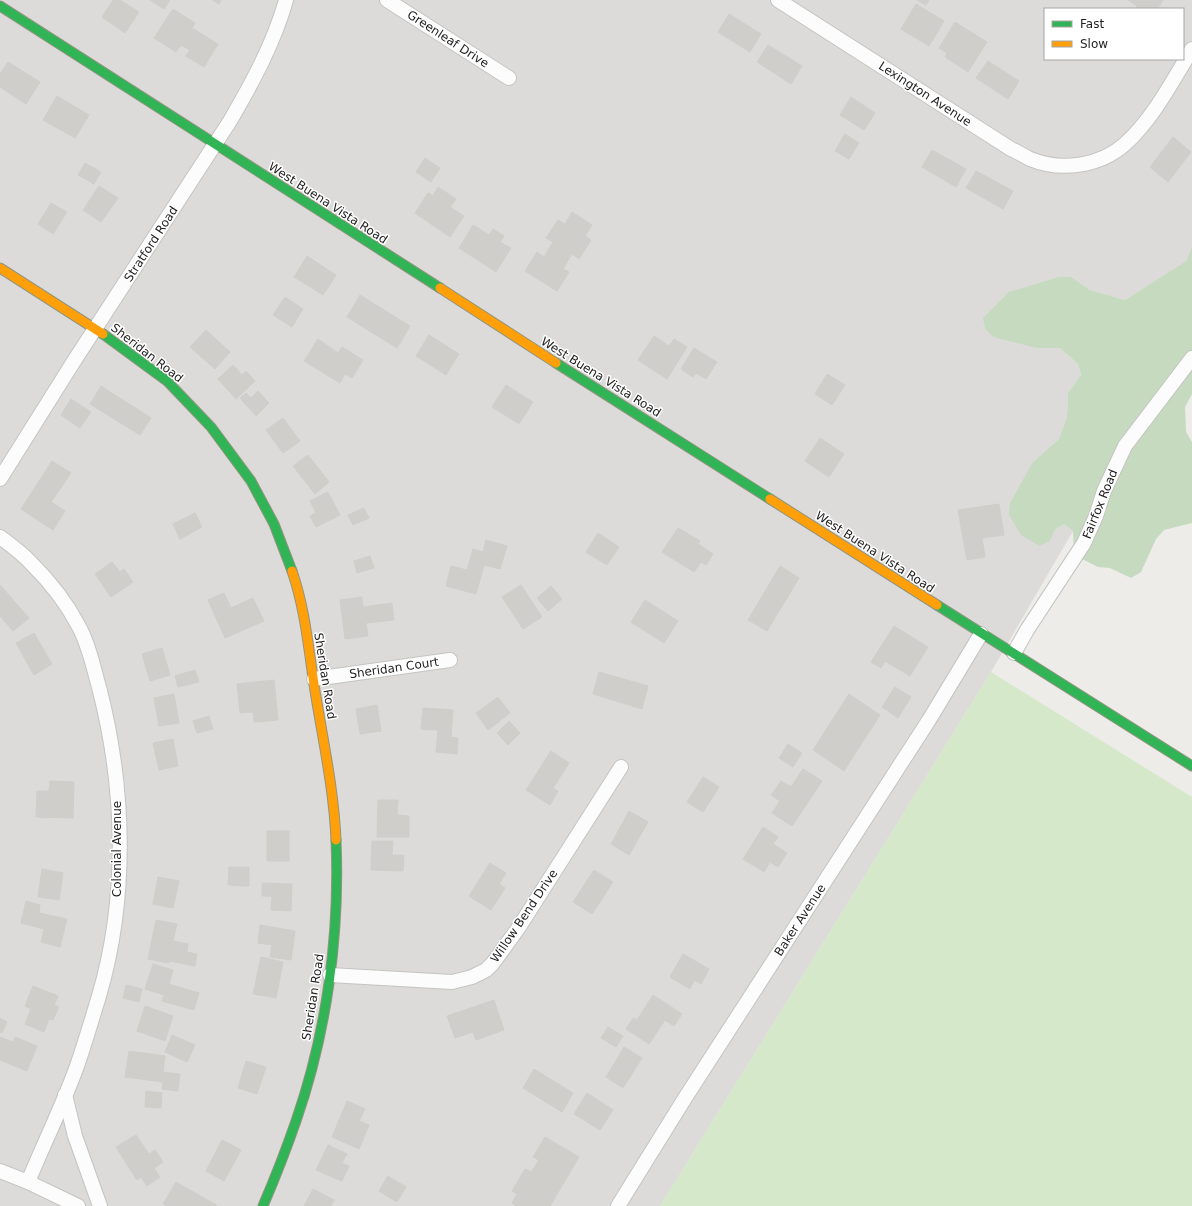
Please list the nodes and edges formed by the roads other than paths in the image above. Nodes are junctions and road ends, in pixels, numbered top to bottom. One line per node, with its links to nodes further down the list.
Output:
1 (286, 0): 7 (street, Stratford Road)
2 (387, 0): 6 (street, Greenleaf Drive)
3 (778, 0): 5 (street, Lexington Avenue)
4 (0, 6): 7 (street, West Buena Vista Road)
5 (1192, 49)
6 (509, 78)
7 (214, 144): 9 (street, Stratford Road); 13 (street, West Buena Vista Road)
8 (0, 268): 9 (street, Sheridan Road)
9 (96, 329): 11 (street, Stratford Road); 16 (street, Sheridan Road)
10 (1192, 358): 14 (street, Fairfox Road)
11 (0, 479)
12 (0, 537): 20 (street, Colonial Avenue)
13 (981, 634): 14 (street, West Buena Vista Road); 26 (street, Baker Avenue)
14 (1014, 654): 17 (street, West Buena Vista Road)
15 (450, 660): 16 (street, Sheridan Court)
16 (314, 679): 19 (street, Sheridan Road)
17 (1192, 766)
18 (621, 767): 19 (street, Willow Bend Drive)
19 (330, 975): 25 (street, Sheridan Road)
20 (65, 1095): 22 (street, Colonial Avenue); 24 (street)
21 (0, 1171): 22 (street)
22 (28, 1182): 23 (street)
23 (78, 1206)
24 (100, 1206)
25 (263, 1206)
26 (618, 1206)

